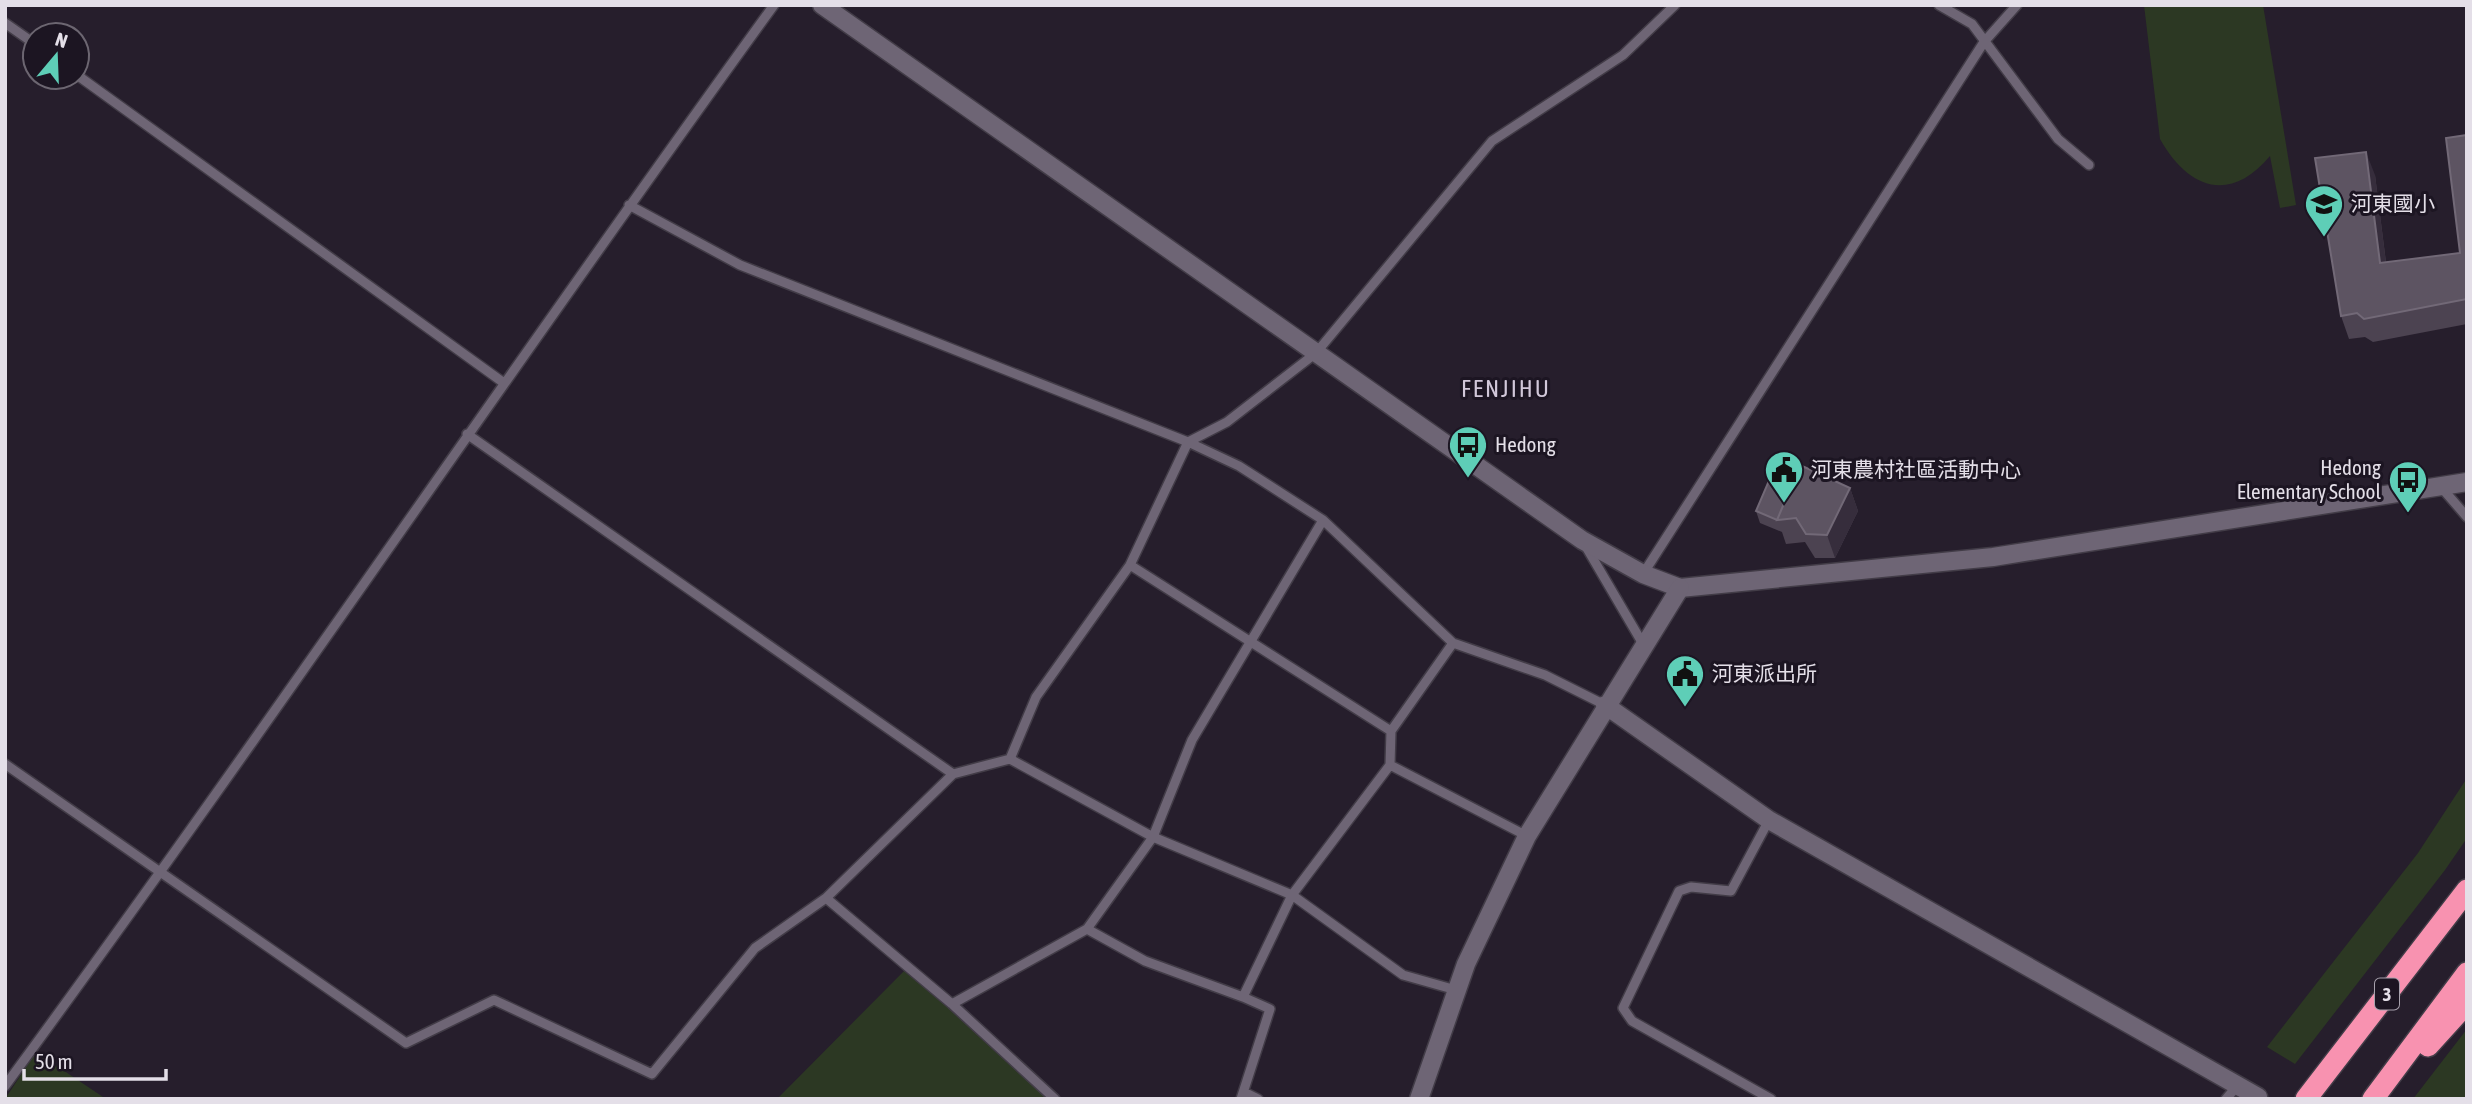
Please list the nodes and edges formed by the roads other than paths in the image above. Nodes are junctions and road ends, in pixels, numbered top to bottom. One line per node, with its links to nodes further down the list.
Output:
1 (774, 5): 11 (lane)
2 (822, 5): 12 (street)
3 (1675, 5): 12 (lane)
4 (1940, 5): 8 (lane)
5 (2017, 5): 8 (lane)
6 (5, 23): 7 (lane)
7 (21, 34)
8 (1984, 42): 10 (lane); 22 (lane)
9 (91, 85): 13 (lane)
10 (2089, 165)
11 (629, 205): 13 (lane); 15 (lane)
12 (1315, 353): 15 (lane); 20 (street)
13 (504, 383): 14 (lane)
14 (467, 434): 32 (lane); 36 (lane)
15 (1188, 442): 19 (lane); 21 (lane)
16 (2467, 482): 17 (street)
17 (2440, 486): 18 (lane); 23 (street)
18 (2467, 517)
19 (1323, 520): 24 (lane); 25 (lane)
20 (1582, 540): 22 (street); 26 (lane)
21 (1130, 565): 24 (lane); 29 (lane)
22 (1643, 574): 23 (street)
23 (1680, 588): 26 (street)
24 (1247, 642): 28 (lane); 35 (lane)
25 (1453, 643): 27 (lane); 28 (lane)
26 (1643, 644): 27 (street)
27 (1605, 705): 33 (street); 34 (street)
28 (1391, 731): 31 (lane)
29 (1010, 758): 32 (lane); 35 (lane)
30 (5, 764): 36 (lane)
31 (1390, 765): 34 (lane); 38 (lane)
32 (953, 774): 39 (lane)
33 (1769, 820): 46 (street); 53 (lane)
34 (1527, 836): 42 (street)
35 (1153, 837): 38 (lane); 40 (lane)
36 (161, 874): 39 (lane); 47 (lane)
37 (2467, 890): 55 (highway, 3)
38 (1292, 895): 42 (lane); 43 (lane)
39 (826, 898): 45 (lane)
40 (1087, 929): 43 (lane); 45 (lane)
41 (2467, 973): 56 (highway)
42 (1456, 990): 52 (street)
43 (1242, 997): 48 (lane)
44 (2467, 1003): 57 (highway)
45 (953, 1004): 50 (lane)
46 (2238, 1084): 49 (street); 54 (lane)
47 (5, 1086)
48 (1242, 1096): 51 (lane)
49 (2258, 1097)
50 (1055, 1099)
51 (1258, 1099)
52 (1419, 1099)
53 (1771, 1099)
54 (2226, 1099)
55 (2306, 1099)
56 (2373, 1099)
57 (2379, 1099)

